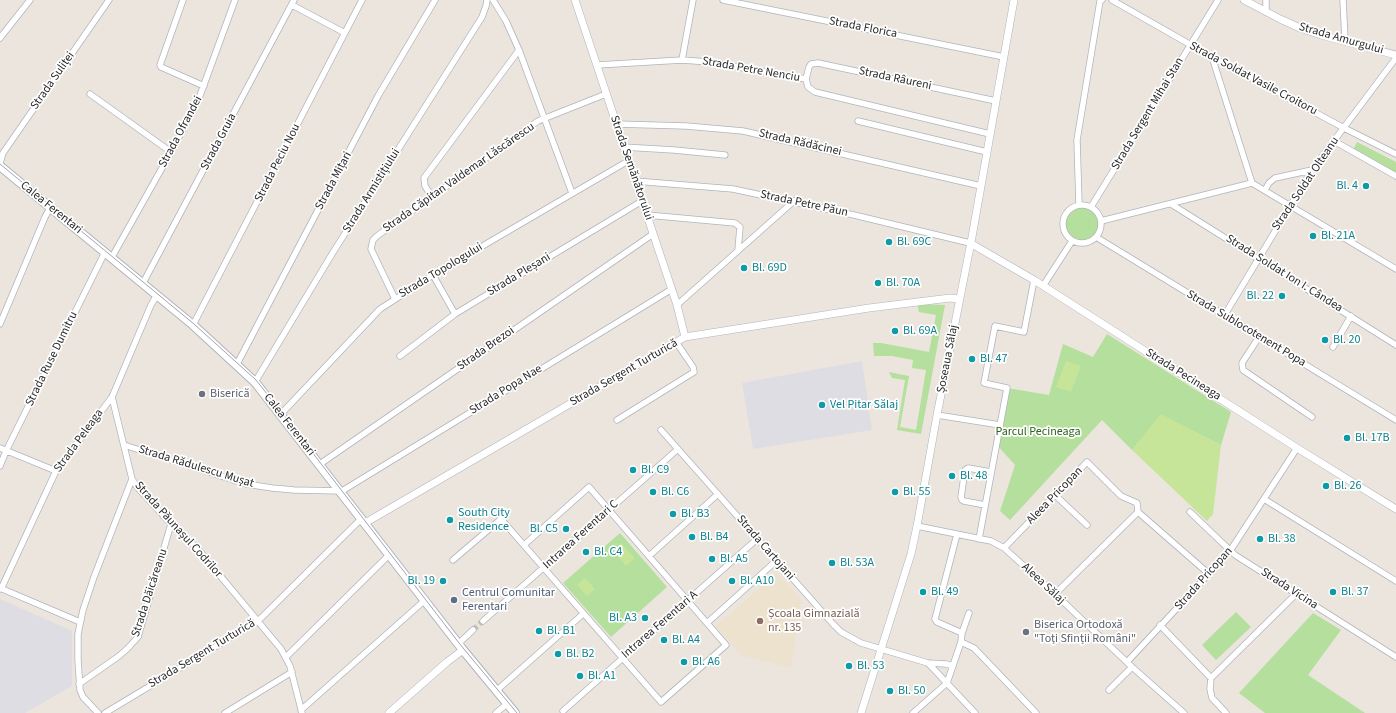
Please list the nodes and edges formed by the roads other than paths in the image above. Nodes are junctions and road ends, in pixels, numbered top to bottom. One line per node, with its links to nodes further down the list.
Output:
1 (30, 0): 23 (street)
2 (100, 0): 19 (street)
3 (184, 0): 34 (street)
4 (235, 0): 34 (street, Strada Ofrandei)
5 (362, 0): 22 (street, Strada Peciu Nou)
6 (435, 0): 96 (street, Strada Mițari)
7 (487, 0): 97 (street, Strada Armistițiului)
8 (493, 0): 26 (street)
9 (575, 0): 32 (street, Strada Semănătorului)
10 (693, 0): 31 (street)
11 (723, 0): 28 (street, Strada Florica)
12 (1014, 0): 28 (street, Șoseaua Sălaj)
13 (1112, 0): 25 (street, Strada Soldat Vasile Croitoru)
14 (1218, 0): 25 (street, Strada Sergent Mihai Stan)
15 (1244, 0): 21 (street, Strada Amurgului)
16 (1266, 0): 21 (street)
17 (1343, 0): 24 (street)
18 (1101, 1): 61 (street)
19 (108, 2): 50 (street, Strada Suliței)
20 (293, 2): 22 (street); 78 (street, Strada Gruia)
21 (1266, 12): 24 (street, Strada Amurgului)
22 (345, 33): 89 (street, Strada Peciu Nou)
23 (0, 38)
24 (1345, 40): 27 (street, Strada Amurgului)
25 (1190, 45): 29 (street, Strada Soldat Vasile Croitoru); 64 (street, Strada Sergent Mihai Stan)
26 (519, 50): 38 (street); 58 (street)
27 (1396, 54)
28 (1004, 57): 37 (street, Șoseaua Sălaj)
29 (1212, 57): 41 (street, Strada Soldat Vasile Croitoru); 54 (street)
30 (1396, 58): 41 (street, Strada Soldat Olteanu)
31 (682, 60): 32 (street, Strada Petre Nenciu); 33 (street, Strada Petre Nenciu)
32 (597, 65): 36 (street, Strada Semănătorului)
33 (806, 79): 37 (street, Strada Râureni); 42 (street, Strada Petre Nenciu)
34 (204, 86): 45 (street, Strada Ofrandei)
35 (90, 94): 45 (street)
36 (606, 94): 38 (street, Strada Căpitan Valdemar Lăscărescu); 40 (street, Strada Semănătorului)
37 (996, 101): 42 (street, Șoseaua Sălaj)
38 (544, 118): 57 (street); 58 (street, Strada Căpitan Valdemar Lăscărescu)
39 (858, 121): 46 (street)
40 (616, 124): 44 (street, Strada Semănătorului); 55 (street, Strada Rădăcinei)
41 (1344, 128): 43 (street, Strada Soldat Olteanu); 47 (street, Strada Soldat Vasile Croitoru)
42 (990, 134): 46 (street, Șoseaua Sălaj)
43 (1334, 141): 51 (street, Strada Soldat Olteanu); 52 (street)
44 (623, 147): 48 (street); 49 (street, Strada Semănătorului)
45 (171, 152): 73 (street, Strada Ofrandei)
46 (987, 152): 55 (street, Șoseaua Sălaj)
47 (1396, 154)
48 (725, 155)
49 (628, 161): 53 (street, Strada Semănătorului); 57 (street, Strada Topologului)
50 (0, 164): 65 (main road, Calea Ferentari)
51 (1312, 170): 56 (street); 63 (street, Strada Soldat Olteanu)
52 (1396, 176)
53 (635, 181): 59 (street, Strada Semănătorului); 60 (street, Strada Petre Păun)
54 (1252, 183): 56 (street); 62 (street)
55 (980, 186): 71 (street, Șoseaua Sălaj)
56 (1265, 190): 63 (street)
57 (572, 193): 76 (street, Strada Topologului)
58 (432, 197): 82 (street, Strada Căpitan Valdemar Lăscărescu)
59 (642, 201): 66 (street, Strada Semănătorului); 85 (street, Strada Pleșani)
60 (794, 201): 71 (street, Strada Petre Păun); 72 (street)
61 (1078, 204): 64 (street); 70 (street)
62 (1171, 204): 67 (street); 74 (street, Strada Soldat Ion I. Cândea)
63 (1290, 205): 74 (street, Strada Soldat Olteanu); 75 (street)
64 (1091, 207): 67 (street)
65 (50, 208): 73 (main road, Calea Ferentari); 88 (street)
66 (647, 215): 68 (street, Strada Semănătorului); 72 (street)
67 (1101, 221): 69 (street)
68 (653, 234): 80 (street, Strada Semănătorului); 111 (street, Strada Brezoi)
69 (1096, 237): 70 (street); 86 (street, Strada Sublocotenent Popa)
70 (1072, 241): 79 (street)
71 (970, 243): 77 (street, Strada Pecineaga); 83 (street, Șoseaua Sălaj)
72 (738, 250): 84 (street)
73 (108, 255): 78 (main road, Calea Ferentari); 110 (street, Strada Ruse Dumitru)
74 (1259, 258): 86 (street, Strada Soldat Olteanu); 87 (street, Strada Soldat Ion I. Cândea)
75 (1396, 269)
76 (433, 275): 82 (street, Strada Topologului); 85 (street)
77 (1034, 280): 79 (street, Strada Pecineaga); 104 (street)
78 (143, 283): 81 (main road, Calea Ferentari)
79 (1043, 286): 109 (street, Strada Pecineaga)
80 (672, 289): 84 (street, Strada Semănătorului); 116 (street, Strada Popa Nae)
81 (157, 295): 89 (main road, Calea Ferentari); 98 (street, Strada Peleaga)
82 (395, 299): 99 (street, Strada Topologului)
83 (959, 299): 90 (street, Strada Sergent Turturică); 100 (street, Șoseaua Sălaj)
84 (677, 304): 90 (street, Strada Semănătorului)
85 (455, 314): 95 (street, Strada Pleșani)
86 (1224, 316): 91 (street, Strada Sublocotenent Popa)
87 (1351, 316): 93 (street, Strada Soldat Ion I. Cândea); 94 (street)
88 (0, 324)
89 (193, 326): 96 (main road, Calea Ferentari)
90 (685, 337): 92 (street, Strada Sergent Turturică)
91 (1259, 337): 101 (street); 103 (street, Strada Sublocotenent Popa)
92 (676, 342): 102 (street); 125 (street, Strada Sergent Turturică)
93 (1396, 344)
94 (1333, 347)
95 (400, 356)
96 (237, 364): 97 (main road, Calea Ferentari)
97 (255, 382): 99 (main road, Calea Ferentari)
98 (112, 397): 106 (street, Strada Păunașul Codrilor); 113 (street, Strada Peleaga)
99 (281, 414): 111 (main road, Calea Ferentari)
100 (937, 414): 104 (street); 128 (street, Șoseaua Sălaj)
101 (1312, 417)
102 (617, 420)
103 (1396, 420)
104 (1000, 425): 114 (street)
105 (661, 430): 108 (street, Strada Cartojani)
106 (124, 445): 115 (street, Strada Păunașul Codrilor); 116 (street, Strada Rădulescu Mușat)
107 (0, 448): 110 (street)
108 (678, 448): 117 (street, Strada Cartojani); 122 (street, Intrarea Ferentari C)
109 (1297, 448): 119 (street, Strada Pricopan); 121 (street, Strada Pecineaga)
110 (6, 451): 112 (street, Strada Ruse Dumitru); 113 (street)
111 (320, 464): 116 (main road, Calea Ferentari)
112 (0, 466)
113 (56, 472): 142 (street, Strada Peleaga)
114 (991, 472): 120 (street); 120 (street)
115 (132, 479): 126 (street, Strada Păunașul Codrilor); 151 (street)
116 (340, 491): 125 (main road, Calea Ferentari)
117 (718, 494): 130 (street, Strada Cartojani); 136 (street)
118 (1055, 494): 123 (street, Aleea Pricopan); 127 (street); 133 (street, Aleea Pricopan)
119 (1264, 499): 134 (street, Strada Pricopan); 141 (street)
120 (986, 505): 131 (street)
121 (1396, 509)
122 (609, 510): 132 (street); 136 (street); 139 (street, Intrarea Ferentari C)
123 (1138, 512): 140 (street, Aleea Pricopan); 143 (street)
124 (1190, 512): 134 (street, Strada Vicina)
125 (363, 521): 135 (main road, Calea Ferentari); 149 (street, Strada Sergent Turturică)
126 (171, 524): 149 (street, Strada Păunașul Codrilor); 169 (street, Strada Dăicăreanu)
127 (1087, 525)
128 (917, 526): 129 (street, Aleea Sălaj); 158 (street, Șoseaua Sălaj)
129 (957, 534): 131 (street, Aleea Sălaj); 155 (street)
130 (757, 539): 138 (street, Strada Cartojani); 146 (street, Intrarea Ferentari A)
131 (979, 539): 133 (street, Aleea Sălaj)
132 (524, 545): 137 (street); 139 (street)
133 (1004, 548): 143 (street, Aleea Sălaj)
134 (1230, 551): 140 (street, Strada Pricopan); 144 (street, Strada Vicina)
135 (389, 555): 145 (main road, Calea Ferentari); 159 (street)
136 (649, 556): 146 (street)
137 (453, 560)
138 (776, 561): 152 (street); 158 (street, Strada Cartojani)
139 (544, 568): 148 (street); 150 (street, Intrarea Ferentari C)
140 (1208, 574): 153 (street, Strada Pricopan)
141 (1396, 581)
142 (1, 588): 151 (street)
143 (1055, 594): 162 (street, Aleea Sălaj)
144 (1296, 594): 160 (street, Strada Vicina); 167 (street)
145 (424, 601): 157 (main road, Calea Ferentari); 173 (street)
146 (687, 601): 152 (street); 161 (street, Intrarea Ferentari A)
147 (969, 613): 155 (street)
148 (583, 614): 161 (street); 171 (street)
149 (258, 621): 159 (street, Strada Păunașul Codrilor); 176 (street, Strada Sergent Turturică)
150 (483, 621)
151 (80, 622): 169 (street)
152 (707, 623): 161 (street)
153 (1160, 626): 162 (street, Strada Pricopan); 167 (street)
154 (474, 630): 157 (street)
155 (962, 633): 156 (street)
156 (961, 642): 164 (street); 184 (street)
157 (460, 647): 171 (main road, Calea Ferentari); 178 (street)
158 (881, 650): 163 (street, Strada Cartojani); 181 (street, Șoseaua Sălaj)
159 (286, 657): 166 (street, Strada Păunașul Codrilor)
160 (1396, 657)
161 (622, 658): 174 (street, Intrarea Ferentari A)
162 (1127, 662): 165 (street, Aleea Sălaj)
163 (928, 663): 164 (street, Strada Cartojani); 168 (street)
164 (953, 666): 168 (street)
165 (1132, 667): 170 (street); 185 (street, Aleea Sălaj)
166 (292, 672): 173 (street, Strada Păunașul Codrilor); 177 (street)
167 (1211, 678): 186 (street)
168 (947, 683): 182 (street); 183 (street)
169 (79, 684): 175 (street)
170 (1109, 690)
171 (496, 691): 172 (main road, Calea Ferentari)
172 (507, 704): 179 (street); 180 (main road, Calea Ferentari)
173 (302, 711)
174 (563, 711)
175 (98, 713)
176 (105, 713)
177 (225, 713)
178 (389, 713)
179 (496, 713)
180 (515, 713)
181 (861, 713)
182 (912, 713)
183 (975, 713)
184 (1036, 713)
185 (1184, 713)
186 (1226, 713)

